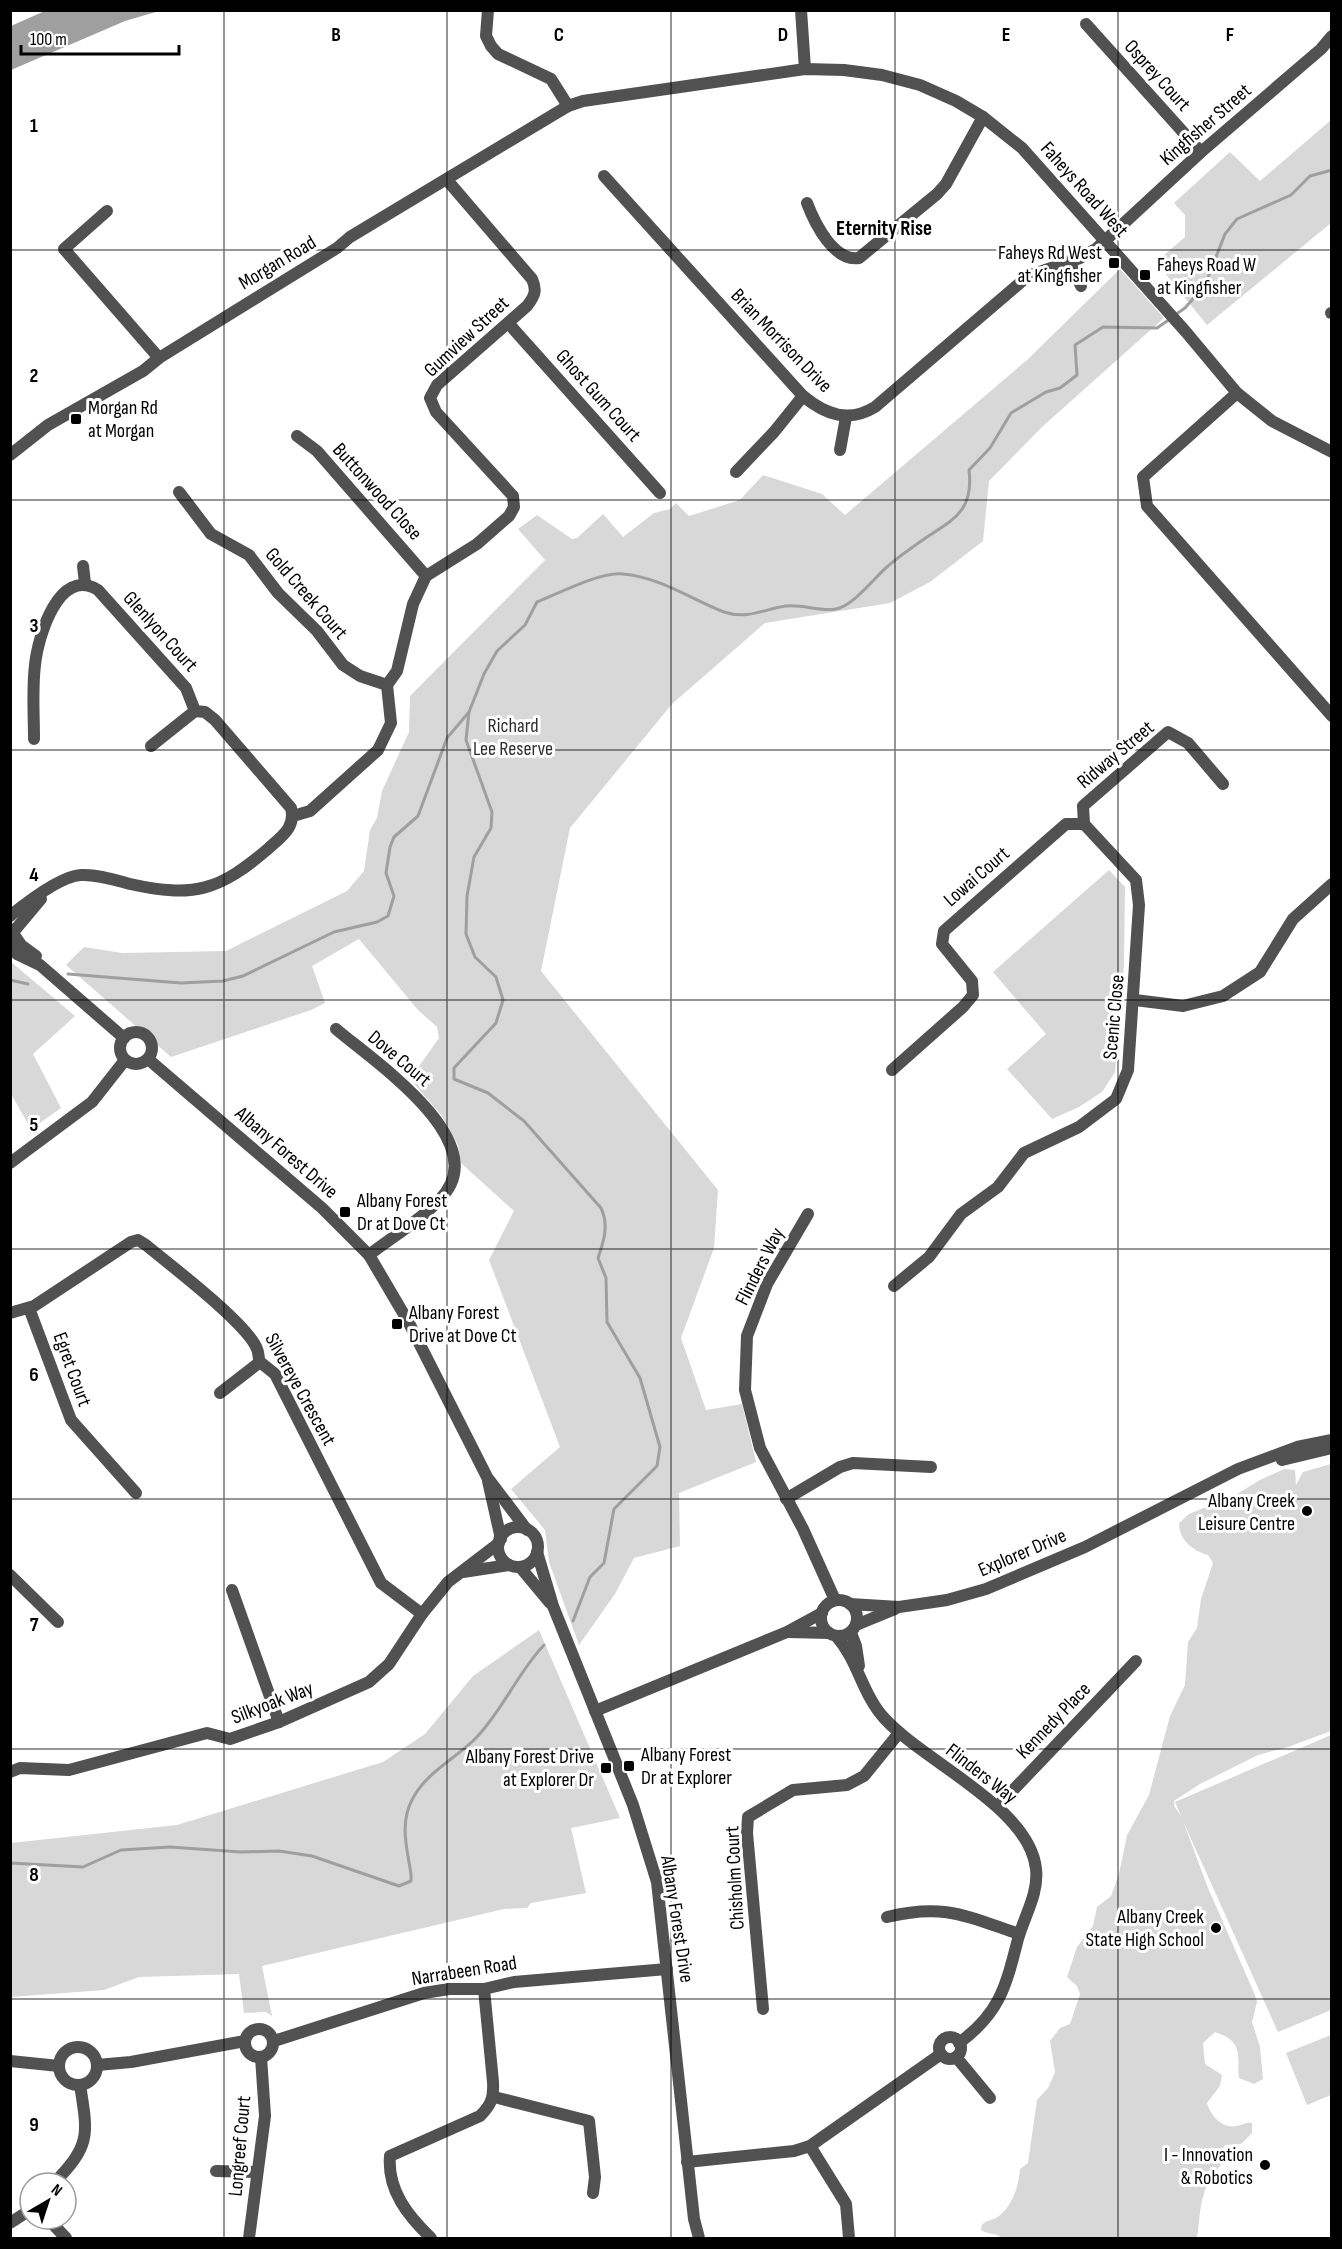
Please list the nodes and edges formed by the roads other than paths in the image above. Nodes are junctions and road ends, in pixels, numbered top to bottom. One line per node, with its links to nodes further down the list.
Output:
1 (488, 10): 6 (street)
2 (801, 10): 5 (street)
3 (1086, 24): 8 (street, Osprey Court)
4 (1332, 36): 8 (street, Kingfisher Street)
5 (805, 69): 6 (street, Faheys Road West); 7 (street, Faheys Road West)
6 (568, 106): 10 (street, Morgan Road)
7 (983, 117): 11 (street); 13 (street, Faheys Road West)
8 (1201, 152): 13 (street, Kingfisher Street)
9 (604, 176): 19 (street, Brian Morrison Drive)
10 (447, 180): 16 (street, Gumview Street); 17 (street, Morgan Road)
11 (807, 204)
12 (107, 211): 17 (street)
13 (1105, 240): 14 (street); 18 (street, Faheys Road West)
14 (1069, 261): 15 (street); 20 (street)
15 (1081, 286)
16 (509, 324): 27 (street, Ghost Gum Court); 29 (street, Gumview Street)
17 (159, 357): 24 (street, Morgan Road)
18 (1237, 393): 23 (street, Faheys Road West); 33 (street)
19 (803, 396): 20 (street, Brian Morrison Drive); 25 (street)
20 (846, 417): 22 (street)
21 (297, 436): 29 (street, Buttonwood Close)
22 (840, 450)
23 (1332, 452)
24 (10, 455)
25 (736, 472)
26 (179, 492): 31 (street, Gold Creek Court)
27 (660, 493)
28 (83, 566): 30 (street)
29 (426, 576): 31 (street)
30 (85, 584): 32 (street, Glenlyon Court); 34 (street)
31 (387, 685): 37 (street)
32 (195, 711): 35 (street); 37 (street)
33 (1332, 716)
34 (34, 740)
35 (151, 746)
36 (1223, 784): 38 (street, Ridway Street)
37 (293, 816): 40 (street)
38 (1084, 824): 43 (street, Scenic Close); 48 (street, Lowai Court)
39 (1332, 884): 43 (street)
40 (50, 889): 41 (street); 42 (street)
41 (10, 916)
42 (11, 935): 45 (street)
43 (1135, 1000): 52 (street, Scenic Close)
44 (336, 1029): 51 (street, Dove Court)
45 (124, 1038): 46 (street); 47 (street)
46 (148, 1059): 47 (street); 51 (street, Albany Forest Drive)
47 (125, 1060): 49 (street)
48 (892, 1070)
49 (10, 1163)
50 (808, 1214): 62 (street, Flinders Way)
51 (369, 1255): 60 (street, Albany Forest Drive)
52 (894, 1286)
53 (29, 1308): 54 (street, Silvereye Crescent); 55 (street, Silvereye Crescent); 61 (street, Egret Court)
54 (10, 1313)
55 (260, 1362): 56 (street); 77 (street, Silvereye Crescent)
56 (220, 1393)
57 (1332, 1440): 63 (street, Explorer Drive)
58 (1332, 1448): 63 (street, Explorer Drive)
59 (931, 1467): 62 (street)
60 (487, 1477): 64 (street, Albany Forest Drive); 65 (street, Albany Forest Drive)
61 (136, 1493)
62 (786, 1499): 69 (street, Flinders Way)
63 (1154, 1513): 75 (street, Explorer Drive)
64 (527, 1530): 65 (street); 66 (street)
65 (500, 1541): 67 (street); 68 (street, Silkyoak Way)
66 (537, 1552): 67 (street); 74 (street, Albany Forest Drive)
67 (515, 1566): 68 (street); 74 (street, Albany Forest Drive)
68 (462, 1572): 77 (street, Silkyoak Way)
69 (822, 1572): 72 (street, Flinders Way); 76 (street, Flinders Way)
70 (11, 1575): 78 (street)
71 (232, 1590): 85 (street)
72 (835, 1600): 73 (street); 76 (street)
73 (850, 1604): 75 (street, Explorer Drive); 79 (street)
74 (553, 1606): 84 (street, Albany Forest Drive)
75 (899, 1607): 79 (street, Explorer Drive)
76 (823, 1611): 80 (street); 81 (street)
77 (422, 1614): 85 (street, Silkyoak Way)
78 (58, 1622)
79 (853, 1629): 81 (street); 83 (street, Flinders Way)
80 (787, 1632): 81 (street); 84 (street)
81 (833, 1635): 83 (street, Flinders Way)
82 (1136, 1662): 88 (street, Kennedy Place)
83 (861, 1676): 86 (street, Flinders Way)
84 (595, 1711): 91 (street, Albany Forest Drive)
85 (279, 1722): 87 (street, Silkyoak Way)
86 (899, 1733): 88 (street, Flinders Way); 93 (street, Chisholm Court)
87 (10, 1772)
88 (998, 1806): 90 (street, Flinders Way)
89 (887, 1917): 90 (street)
90 (1019, 1934): 96 (street, Flinders Way)
91 (667, 1969): 92 (street, Narrabeen Road); 107 (street, Albany Forest Drive)
92 (483, 1989): 95 (street, Narrabeen Road); 104 (street)
93 (763, 2009)
94 (245, 2041): 95 (street); 98 (street); 101 (street)
95 (274, 2041): 98 (street)
96 (959, 2043): 97 (street); 99 (street)
97 (941, 2054): 99 (street); 106 (street)
98 (261, 2057): 110 (street, Longreef Court)
99 (956, 2058): 105 (street)
100 (10, 2061): 102 (street)
101 (97, 2065): 102 (street); 103 (street)
102 (59, 2066): 103 (street)
103 (80, 2085): 108 (street)
104 (494, 2097): 111 (street); 114 (street)
105 (990, 2098)
106 (810, 2146): 107 (street); 117 (street)
107 (687, 2162): 112 (street, Albany Forest Drive)
108 (66, 2171)
109 (216, 2171): 110 (street)
110 (257, 2172): 113 (street, Longreef Court)
111 (593, 2193)
112 (694, 2219): 115 (street, Albany Forest Drive); 116 (street, Albany Forest Drive)
113 (249, 2238)
114 (431, 2238)
115 (692, 2238)
116 (699, 2238)
117 (849, 2238)

